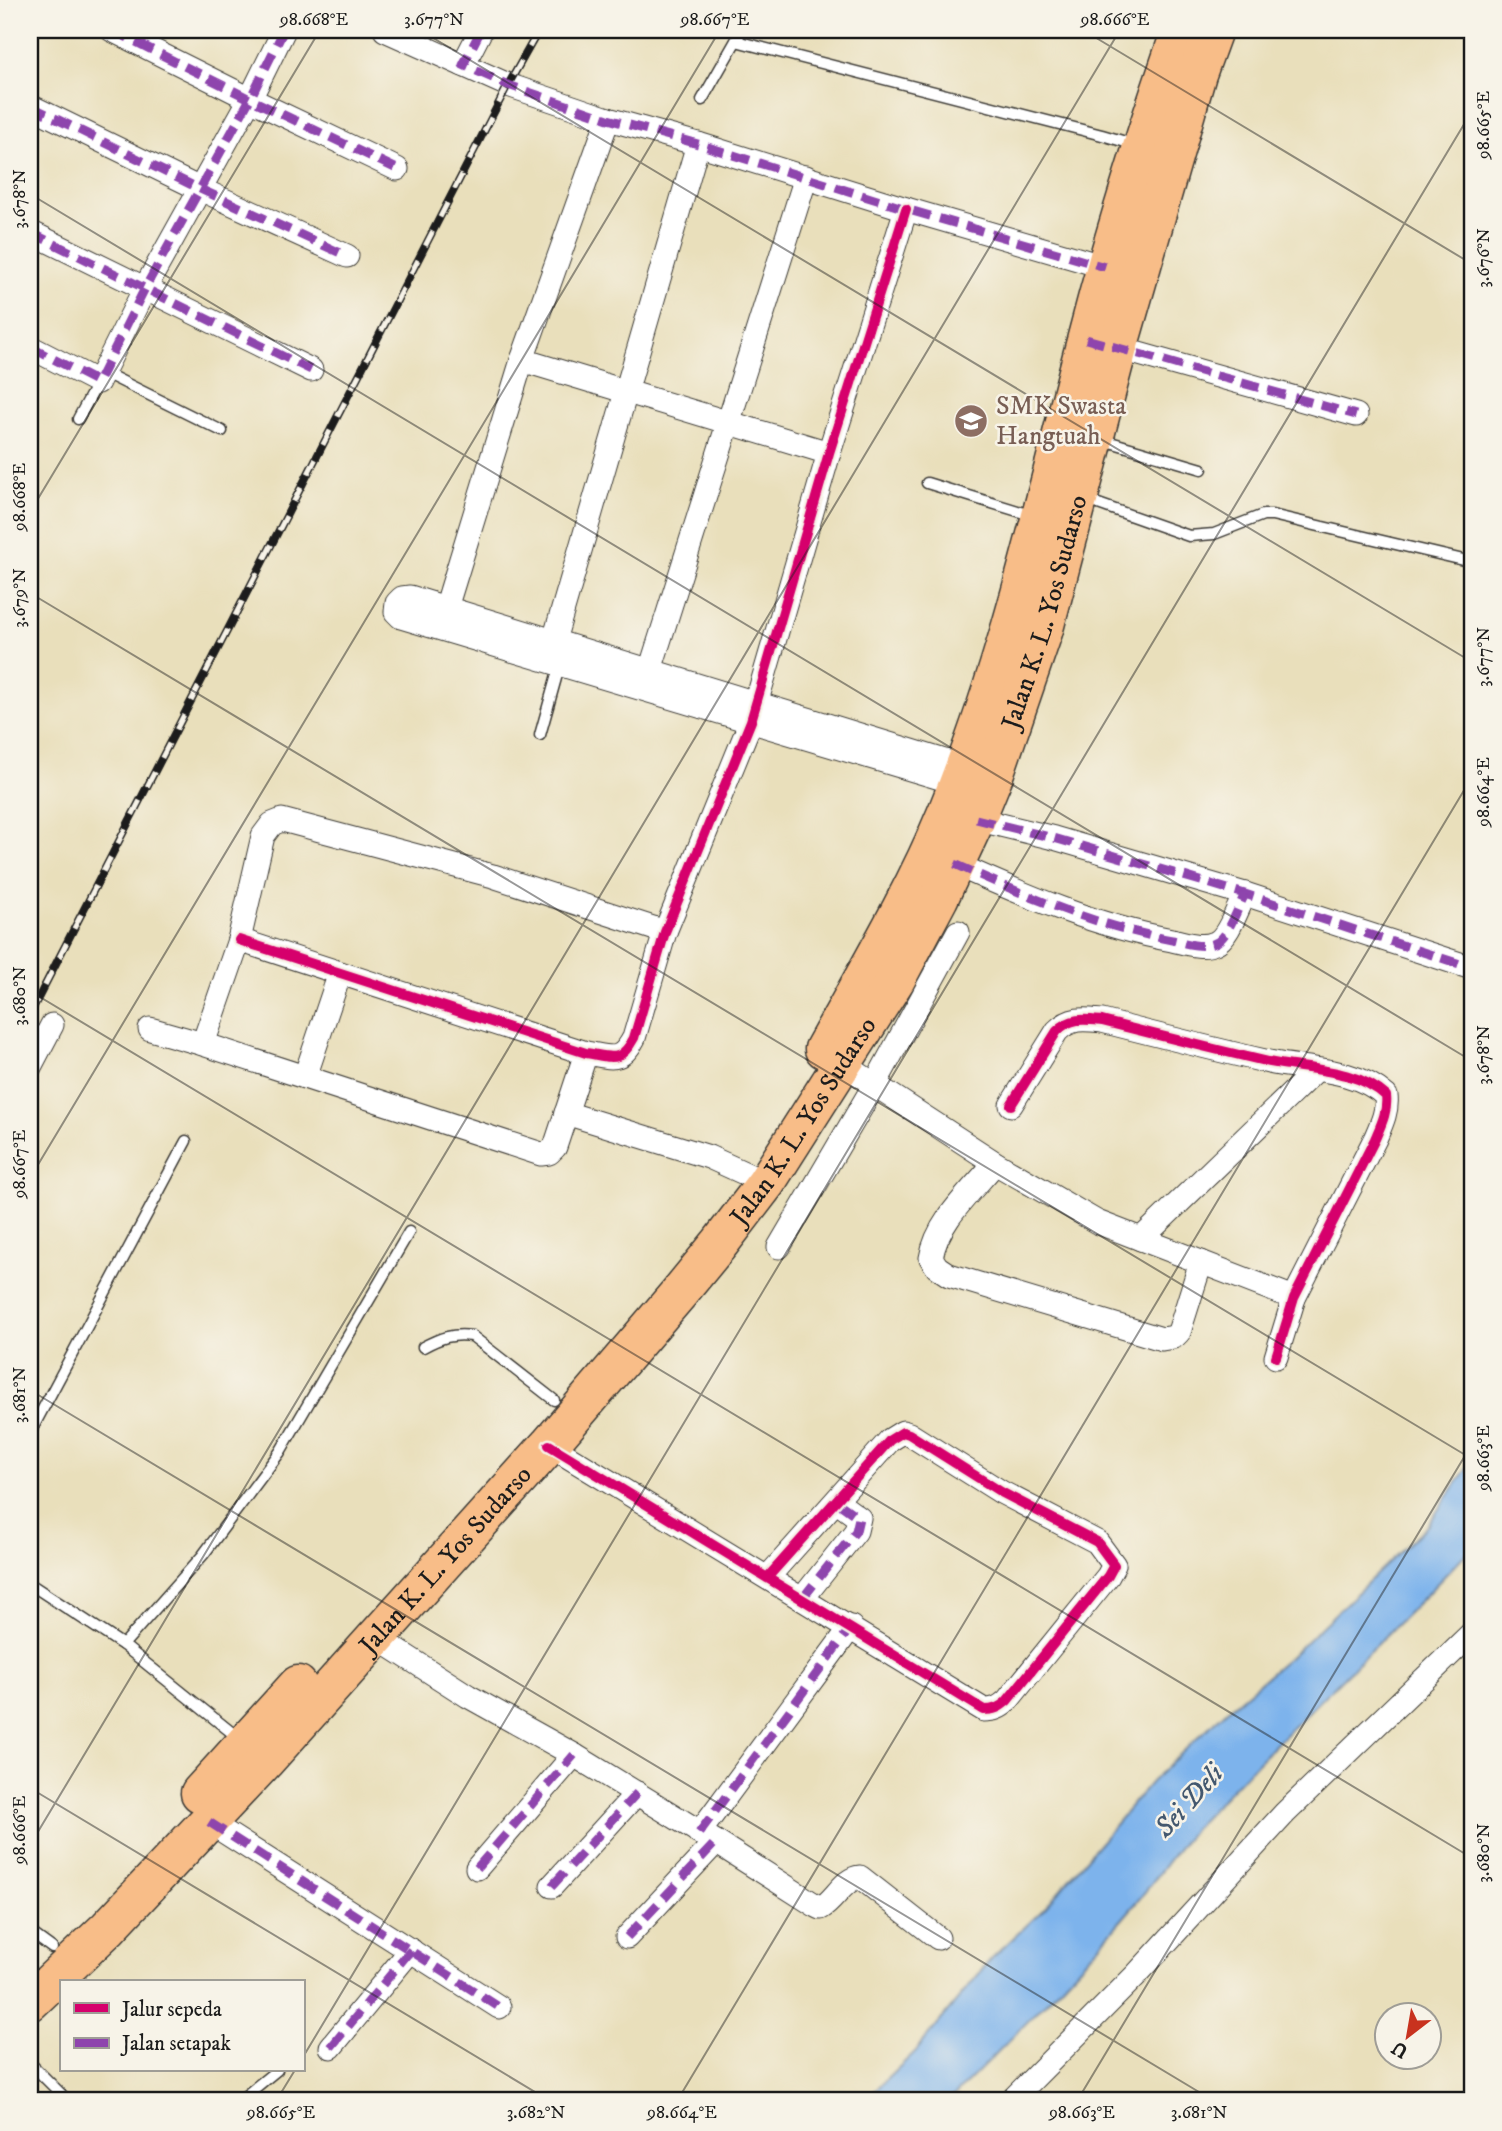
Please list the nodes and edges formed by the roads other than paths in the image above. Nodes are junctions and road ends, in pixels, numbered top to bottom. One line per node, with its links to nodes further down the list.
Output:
1 (112, 30): 9 (street)
2 (284, 30): 9 (street)
3 (385, 30): 8 (street)
4 (481, 30): 8 (street)
5 (742, 30): 7 (lane)
6 (1185, 33): 14 (highway, Jalan K. L. Yos Sudarso); 23 (highway, Jalan K. L. Yos Sudarso)
7 (736, 41): 10 (lane); 14 (lane)
8 (463, 65): 12 (street)
9 (250, 99): 15 (street); 17 (street)
10 (702, 100)
11 (30, 106): 17 (street)
12 (608, 119): 13 (street); 25 (street)
13 (698, 145): 16 (street); 28 (street)
14 (1142, 146): 21 (highway, Jalan K. L. Yos Sudarso)
15 (397, 169)
16 (806, 177): 18 (street); 31 (street)
17 (200, 189): 20 (street); 22 (street)
18 (906, 209): 21 (street); 34 (street)
19 (30, 232): 22 (street)
20 (347, 257)
21 (1105, 267): 23 (highway, Jalan K. L. Yos Sudarso)
22 (145, 288): 26 (street); 27 (street)
23 (1102, 344): 29 (street); 33 (highway, Jalan K. L. Yos Sudarso)
24 (30, 348): 27 (street)
25 (522, 360): 28 (street); 40 (street)
26 (311, 370)
27 (101, 377): 30 (lane); 32 (lane)
28 (626, 391): 31 (street); 41 (street)
29 (1356, 415)
30 (78, 419)
31 (728, 422): 34 (street); 42 (street)
32 (222, 431)
33 (1079, 434): 35 (lane); 37 (highway, Jalan K. L. Yos Sudarso); 38 (highway, Jalan K. L. Yos Sudarso)
34 (829, 453): 43 (street)
35 (1202, 469)
36 (927, 483): 38 (lane)
37 (1080, 497): 39 (lane); 45 (highway, Jalan K. L. Yos Sudarso)
38 (1040, 517): 45 (highway, Jalan K. L. Yos Sudarso)
39 (1472, 562)
40 (446, 608): 41 (street); 41 (street)
41 (554, 655): 42 (street); 44 (lane)
42 (647, 680): 43 (street)
43 (754, 712): 45 (street); 48 (street)
44 (540, 734)
45 (976, 787): 46 (highway, Jalan K. L. Yos Sudarso); 47 (street); 66 (highway, Jalan K. L. Yos Sudarso)
46 (964, 867): 47 (street); 57 (highway, Jalan K. L. Yos Sudarso)
47 (1245, 894): 51 (street)
48 (665, 932): 50 (street); 56 (street)
49 (958, 932): 61 (street)
50 (239, 940): 52 (street); 55 (street)
51 (1472, 968)
52 (340, 973): 56 (street); 60 (street)
53 (52, 1025): 58 (street)
54 (150, 1029): 55 (street)
55 (203, 1044): 60 (street)
56 (586, 1053): 63 (street)
57 (843, 1064): 61 (street); 66 (highway, Jalan K. L. Yos Sudarso)
58 (30, 1067)
59 (1316, 1070): 62 (street); 68 (street); 71 (street)
60 (305, 1077): 63 (street)
61 (875, 1084): 65 (street); 69 (street)
62 (1011, 1105)
63 (566, 1113): 66 (street)
64 (186, 1141): 75 (lane)
65 (995, 1163): 68 (street); 70 (street)
66 (755, 1177): 74 (highway, Jalan K. L. Yos Sudarso); 76 (highway, Jalan K. L. Yos Sudarso)
67 (409, 1232): 84 (lane)
68 (1141, 1239): 70 (street)
69 (779, 1247)
70 (1201, 1262): 71 (street)
71 (1294, 1298): 73 (street)
72 (423, 1347): 74 (lane)
73 (1276, 1357)
74 (554, 1400): 85 (highway, Jalan K. L. Yos Sudarso)
75 (30, 1433)
76 (549, 1445): 78 (street); 83 (highway, Jalan K. L. Yos Sudarso)
77 (837, 1502): 78 (street); 80 (street); 81 (street)
78 (767, 1578): 80 (street)
79 (30, 1584): 84 (lane)
80 (802, 1599): 81 (street)
81 (851, 1627): 89 (street)
82 (1472, 1633): 103 (street)
83 (376, 1637): 85 (highway, Jalan K. L. Yos Sudarso); 86 (street)
84 (123, 1645): 85 (lane)
85 (255, 1752): 88 (highway, Jalan K. L. Yos Sudarso); 94 (highway, Jalan K. L. Yos Sudarso)
86 (574, 1755): 87 (street); 90 (street)
87 (636, 1793): 89 (street); 91 (street)
88 (209, 1822): 95 (street); 96 (highway, Jalan K. L. Yos Sudarso)
89 (708, 1837): 92 (street); 93 (street)
90 (477, 1868)
91 (552, 1886)
92 (627, 1937)
93 (938, 1938)
94 (37, 1949)
95 (411, 1950): 97 (street); 98 (street)
96 (30, 2002)
97 (499, 2007)
98 (331, 2047)
99 (30, 2063): 101 (lane)
100 (275, 2072): 102 (lane)
101 (68, 2101)
102 (239, 2101)
103 (1011, 2101)

